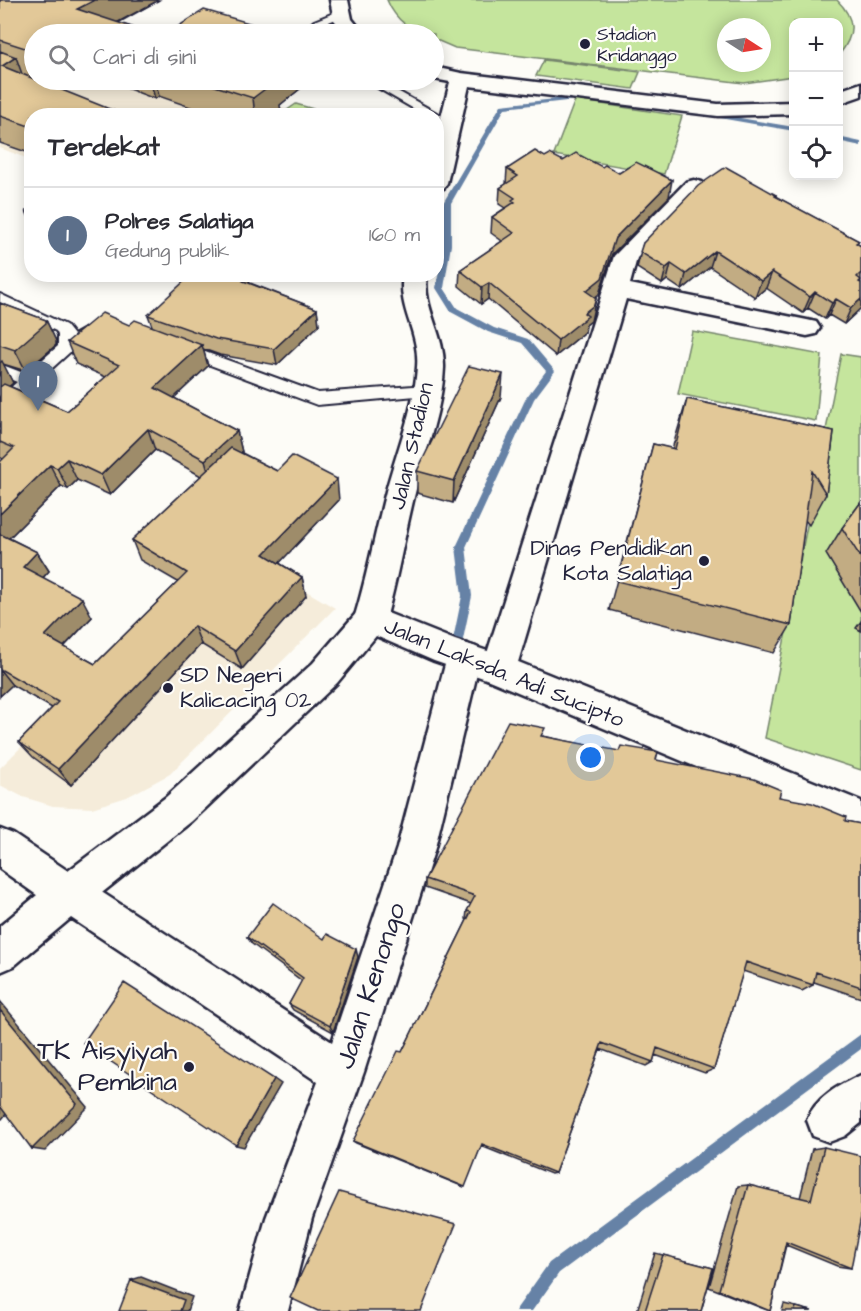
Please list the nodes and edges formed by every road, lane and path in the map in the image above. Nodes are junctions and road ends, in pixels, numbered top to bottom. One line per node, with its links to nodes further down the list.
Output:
1 (340, 6): 2 (lane); 3 (street)
2 (318, 24)
3 (346, 24)
4 (444, 75): 5 (street)
5 (461, 79): 10 (street); 11 (street)
6 (861, 89): 8 (street)
7 (389, 90): 9 (lane)
8 (843, 96)
9 (422, 108)
10 (789, 108)
11 (444, 112)
12 (694, 187): 14 (street, Jalan Kenongo)
13 (414, 282): 22 (street, Jalan Stadion)
14 (615, 289): 17 (street); 25 (street, Jalan Kenongo)
15 (0, 299): 19 (lane)
16 (107, 326): 19 (lane)
17 (807, 328)
18 (172, 345): 22 (lane)
19 (65, 348): 21 (lane)
20 (0, 369): 21 (lane)
21 (28, 381): 23 (lane)
22 (427, 390): 24 (street, Jalan Stadion)
23 (0, 406)
24 (370, 619): 25 (street, Jalan Laksda. Adi Sucipto); 28 (street, Jalan Laksda. Adi Sucipto)
25 (468, 658): 26 (street, Jalan Laksda. Adi Sucipto); 30 (street, Jalan Kenongo)
26 (861, 819)
27 (0, 847): 28 (street)
28 (69, 894): 29 (street, Jalan Laksda. Adi Sucipto); 30 (street)
29 (0, 952)
30 (335, 1068): 31 (street, Jalan Kenongo)
31 (264, 1311)

